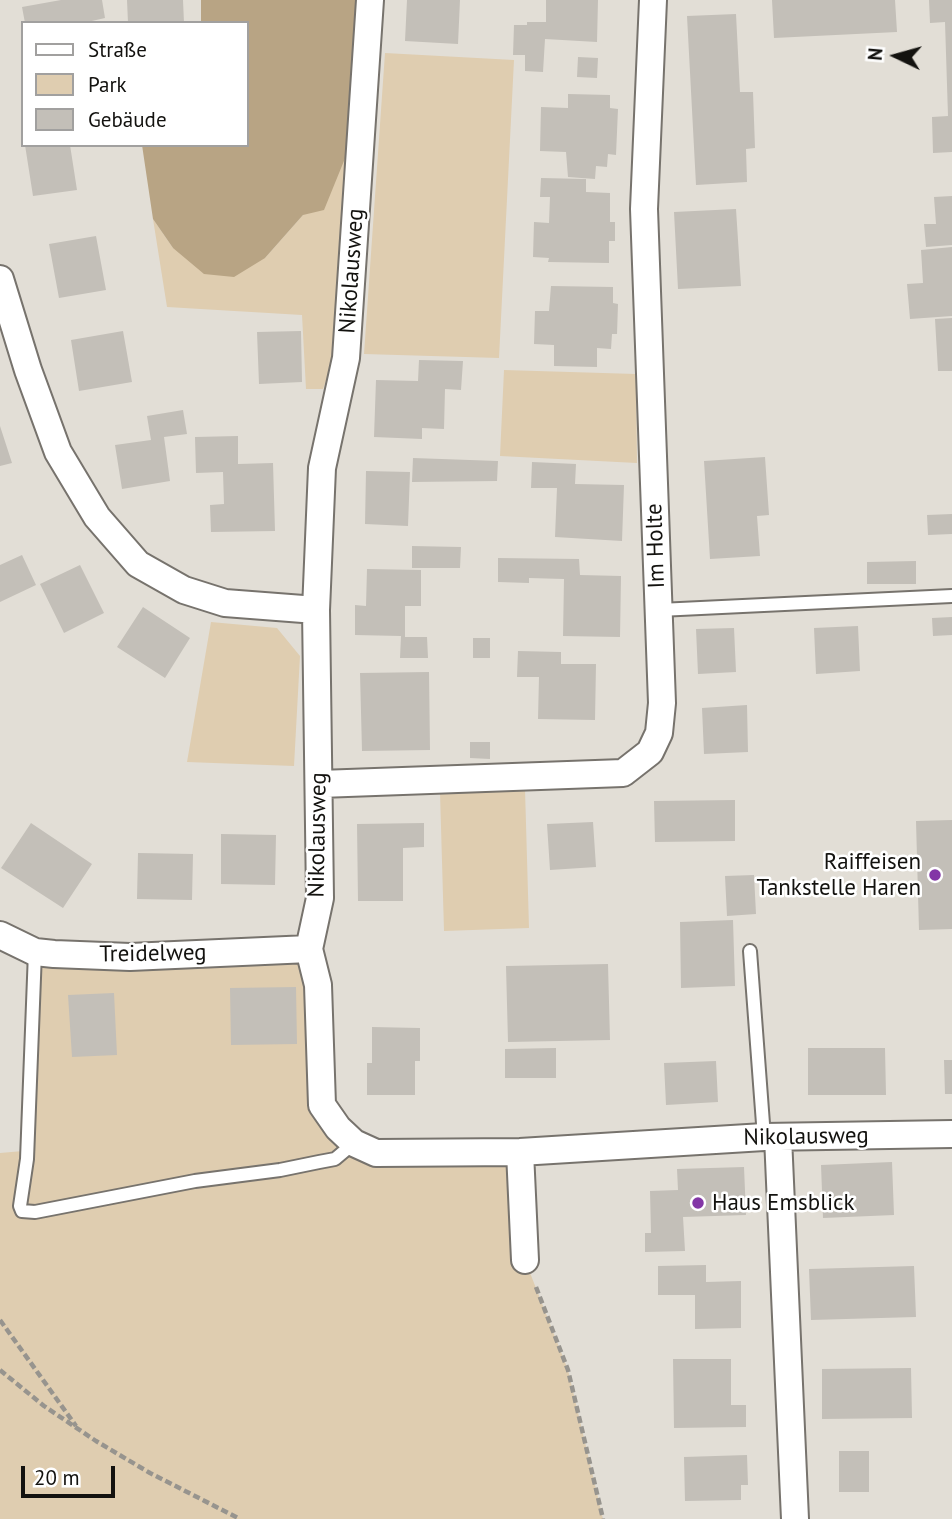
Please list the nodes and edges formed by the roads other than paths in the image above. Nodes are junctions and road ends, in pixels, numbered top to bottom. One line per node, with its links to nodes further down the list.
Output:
1 (370, 0): 5 (street, Nikolausweg)
2 (653, 0): 6 (street, Im Holte)
3 (0, 279): 5 (street)
4 (952, 596): 6 (lane)
5 (316, 610): 7 (street, Nikolausweg)
6 (659, 610): 7 (street, Im Holte)
7 (320, 784): 9 (street, Nikolausweg)
8 (0, 935): 10 (street, Treidelweg)
9 (309, 949): 10 (street, Treidelweg); 14 (street, Nikolausweg)
10 (35, 951): 14 (lane)
11 (750, 951): 13 (lane)
12 (952, 1134): 13 (street, Nikolausweg)
13 (771, 1137): 15 (street, Nikolausweg); 17 (street)
14 (354, 1143): 15 (street, Nikolausweg)
15 (520, 1152): 16 (street)
16 (525, 1260)
17 (795, 1519)

